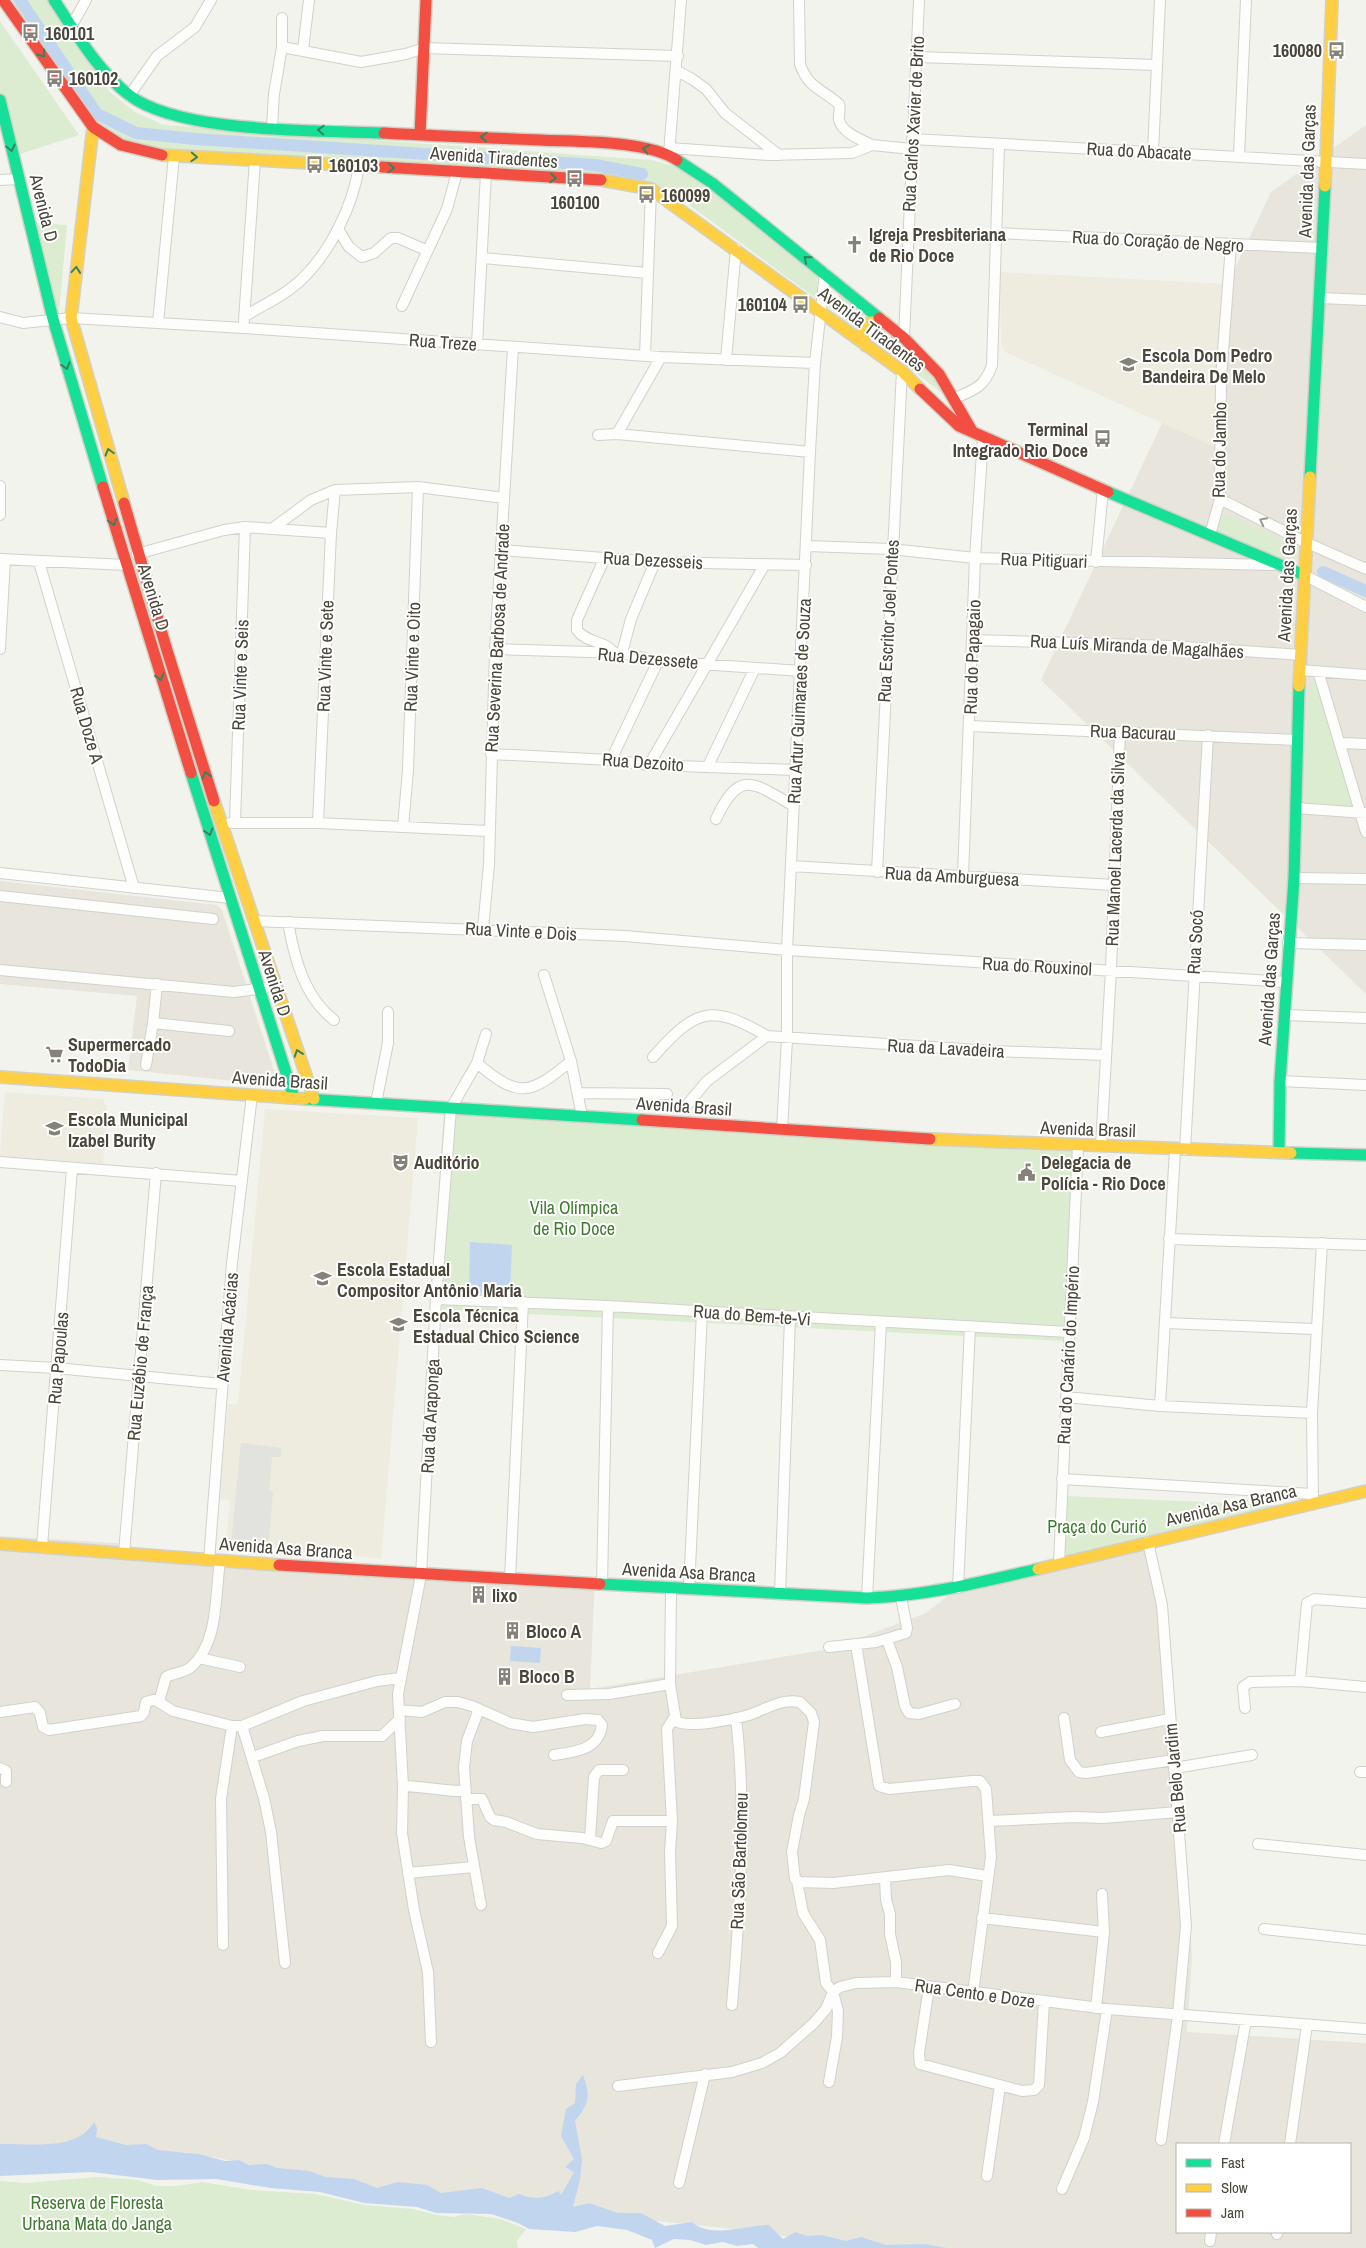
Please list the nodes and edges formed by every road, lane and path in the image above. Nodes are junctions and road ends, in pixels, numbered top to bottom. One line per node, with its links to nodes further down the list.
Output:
1 (3, 0): 24 (street, Avenida Tiradentes, one-way to 24)
2 (54, 0): 14 (street, Avenida Tiradentes)
3 (86, 0): 14 (street)
4 (212, 0): 22 (street)
5 (309, 0): 17 (street)
6 (426, 0): 16 (street)
7 (680, 0): 18 (street)
8 (799, 0): 28 (street)
9 (919, 0): 19 (street, Rua Carlos Xavier de Brito)
10 (1160, 0): 20 (street)
11 (1246, 0): 34 (street)
12 (1332, 0): 36 (street, Avenida das Garças)
13 (282, 18): 15 (street)
14 (72, 26): 22 (street, Avenida Tiradentes)
15 (282, 47): 17 (street); 25 (street)
16 (424, 48): 17 (street); 18 (street); 26 (street)
17 (303, 50)
18 (678, 56): 21 (street)
19 (917, 57): 20 (street); 27 (street, Rua Carlos Xavier de Brito)
20 (1157, 65): 31 (street)
21 (676, 71): 30 (street); 32 (street)
22 (129, 96): 25 (street, Avenida Tiradentes)
23 (0, 100): 41 (street, Avenida D, one-way to 41)
24 (93, 127): 33 (street, Avenida Tiradentes); 59 (street, one-way to 24)
25 (272, 127): 26 (street, Avenida Tiradentes, one-way to 25)
26 (420, 135): 30 (street, Avenida Tiradentes, one-way to 26)
27 (912, 144): 28 (street, Rua do Abacate); 29 (street, Rua do Abacate); 64 (street, Rua Carlos Xavier de Brito)
28 (872, 145): 32 (street)
29 (999, 145): 31 (street, Rua do Abacate); 45 (street)
30 (669, 152): 32 (street); 52 (street, Avenida Tiradentes, one-way to 30)
31 (1153, 152): 34 (street, Rua do Abacate)
32 (779, 155)
33 (174, 156): 35 (street, Avenida Tiradentes, one-way to 35); 61 (street)
34 (1239, 156): 36 (street, Rua do Abacate)
35 (256, 160): 38 (street, Avenida Tiradentes); 57 (street)
36 (1325, 161): 37 (street, Rua do Abacate); 47 (street, Avenida das Garças)
37 (1366, 164)
38 (359, 166): 39 (street, Avenida Tiradentes, one-way to 39); 44 (street)
39 (457, 172): 40 (street, Avenida Tiradentes); 49 (street)
40 (486, 173): 43 (street, Avenida Tiradentes, one-way to 43); 50 (street)
41 (19, 179): 42 (street); 60 (street, Avenida D)
42 (0, 180)
43 (651, 189): 48 (street, Avenida Tiradentes); 51 (street)
44 (338, 229): 49 (street); 57 (street)
45 (996, 233): 46 (street, Rua do Coração de Negro); 74 (street)
46 (1231, 245): 47 (street, Rua do Coração de Negro); 84 (street, Rua do Jambo)
47 (1321, 248): 53 (street, Avenida das Garças)
48 (736, 249): 56 (street, Avenida Tiradentes); 70 (street)
49 (426, 250): 55 (street)
50 (483, 258): 51 (street); 65 (street)
51 (647, 273): 68 (street)
52 (825, 273): 56 (street, Rua Artur Guimaraes de Souza); 62 (street, Avenida Tiradentes)
53 (1320, 298): 54 (street); 90 (street, Avenida das Garças)
54 (1366, 300)
55 (402, 306)
56 (821, 312): 66 (street, Avenida Tiradentes); 71 (street, Rua Artur Guimaraes de Souza)
57 (245, 316): 63 (street)
58 (0, 317): 60 (street, Rua Treze)
59 (72, 318): 60 (street, Rua Treze); 61 (street, Rua Treze); 94 (street, Avenida D, one-way to 59)
60 (52, 319): 102 (street, Avenida D, one-way to 102)
61 (158, 323): 63 (street, Rua Treze)
62 (886, 323): 64 (street, Avenida Tiradentes); 66 (street)
63 (244, 328): 65 (street, Rua Treze)
64 (904, 338): 74 (street, Avenida Tiradentes)
65 (478, 344): 67 (street, Rua Treze)
66 (866, 346): 72 (street, Avenida Tiradentes)
67 (514, 348): 68 (street, Rua Treze); 83 (street, Rua Severina Barbosa de Andrade)
68 (645, 356): 69 (street, Rua Treze)
69 (661, 357): 70 (street, Rua Treze); 75 (street)
70 (726, 360): 71 (street, Rua Treze)
71 (815, 363): 78 (street, Rua Artur Guimaraes de Souza)
72 (902, 371): 73 (street, Avenida Tiradentes); 92 (street, Rua Escritor Joel Pontes)
73 (912, 379): 74 (street); 77 (street, Avenida Tiradentes)
74 (953, 399): 77 (street, Avenida Tiradentes)
75 (617, 434): 76 (street); 78 (street)
76 (598, 435)
77 (978, 435): 82 (street, Avenida Tiradentes); 96 (street, Rua do Papagaio)
78 (810, 452): 91 (street, Rua Artur Guimaraes de Souza)
79 (0, 486): 85 (street)
80 (418, 487): 81 (street); 83 (street); 140 (street, Rua Vinte e Oito)
81 (335, 490): 87 (street); 88 (street, Rua Vinte e Sete)
82 (1103, 490): 89 (street, Avenida Tiradentes); 100 (street)
83 (504, 498): 93 (street, Rua Severina Barbosa de Andrade)
84 (1220, 499): 89 (street, Rua do Jambo); 90 (street, one-way to 84)
85 (0, 515)
86 (245, 528): 87 (street); 94 (street); 137 (street, Rua Vinte e Seis)
87 (273, 528): 88 (street)
88 (331, 533): 138 (street, Rua Vinte e Sete)
89 (1210, 534): 104 (street, Avenida Tiradentes)
90 (1305, 542): 105 (street); 106 (street, Avenida das Garças)
91 (807, 546): 92 (street, Rua Pitiguari); 103 (street, Rua Artur Guimaraes de Souza)
92 (892, 549): 96 (street, Rua Pitiguari); 144 (street, Rua Escritor Joel Pontes)
93 (501, 550): 95 (street, Rua Dezesseis); 110 (street, Rua Severina Barbosa de Andrade)
94 (137, 554): 109 (street, Avenida D)
95 (605, 557): 99 (street, Rua Dezesseis); 113 (street)
96 (975, 558): 100 (street, Rua Pitiguari); 108 (street, Rua do Papagaio)
97 (3, 559): 98 (street); 111 (street)
98 (39, 562): 102 (street); 150 (street, Rua Doze A)
99 (655, 562): 101 (street, Rua Dezesseis); 113 (street)
100 (1096, 562): 104 (street, Rua Pitiguari)
101 (765, 564): 103 (street, Rua Dezesseis); 116 (street)
102 (126, 565): 112 (street, Avenida D)
103 (806, 565): 119 (street, Rua Artur Guimaraes de Souza)
104 (1281, 565): 106 (street, Avenida Tiradentes)
105 (1366, 569)
106 (1304, 575): 107 (street, Avenida Tiradentes); 114 (street, Avenida das Garças)
107 (1366, 607)
108 (973, 640): 114 (street, Rua Luís Miranda de Magalhães); 122 (street, Rua do Papagaio)
109 (166, 647): 112 (street); 139 (street, Avenida D, one-way to 109)
110 (495, 648): 113 (street, Rua Dezessete); 128 (street, Rua Severina Barbosa de Andrade)
111 (0, 649)
112 (152, 650): 152 (street, Avenida D, one-way to 152)
113 (618, 653): 115 (street, Rua Dezessete)
114 (1301, 655): 118 (street, Avenida das Garças)
115 (658, 661): 116 (street, Rua Dezessete); 129 (street)
116 (709, 663): 117 (street, Rua Dezessete); 130 (street)
117 (755, 668): 119 (street, Rua Dezessete); 131 (street)
118 (1300, 670): 120 (street); 125 (street, Avenida das Garças)
119 (801, 671): 132 (street, Rua Artur Guimaraes de Souza)
120 (1318, 671): 121 (street); 126 (street)
121 (1366, 675)
122 (969, 726): 123 (street, Rua Bacurau); 146 (street, Rua do Papagaio)
123 (1120, 732): 124 (street, Rua Bacurau); 149 (street, Rua Manoel Lacerda da Silva)
124 (1208, 735): 125 (street, Rua Bacurau); 162 (street, Rua Socó)
125 (1297, 740): 134 (street, Avenida das Garças)
126 (1340, 743): 127 (street); 135 (street)
127 (1366, 744)
128 (491, 754): 129 (street, Rua Dezoito); 141 (street, Rua Severina Barbosa de Andrade)
129 (611, 760): 130 (street, Rua Dezoito)
130 (649, 765): 131 (street, Rua Dezoito)
131 (708, 766): 132 (street, Rua Dezoito)
132 (796, 770): 133 (street, Rua Artur Guimaraes de Souza)
133 (794, 806): 136 (street); 143 (street, Rua Artur Guimaraes de Souza)
134 (1296, 808): 135 (street); 147 (street, Avenida das Garças)
135 (1363, 813): 142 (street)
136 (716, 819)
137 (235, 822): 138 (street); 139 (street)
138 (318, 822): 140 (street)
139 (222, 825): 154 (street, Avenida D)
140 (403, 827): 141 (street)
141 (488, 831): 156 (street, Rua Severina Barbosa de Andrade)
142 (1366, 832)
143 (791, 866): 144 (street, Rua da Amburguesa); 159 (street, Rua Artur Guimaraes de Souza)
144 (877, 872): 146 (street, Rua da Amburguesa)
145 (0, 873): 150 (street)
146 (963, 876): 149 (street, Rua da Amburguesa)
147 (1294, 878): 148 (street); 157 (street, Avenida das Garças)
148 (1366, 879)
149 (1114, 884): 160 (street, Rua Manoel Lacerda da Silva)
150 (134, 888): 152 (street)
151 (0, 896): 153 (street)
152 (230, 898): 167 (street, Avenida D)
153 (213, 919)
154 (254, 921): 155 (street, Rua Vinte e Dois); 166 (street, Avenida D)
155 (288, 922): 156 (street, Rua Vinte e Dois); 171 (street)
156 (483, 929): 159 (street, Rua Vinte e Dois)
157 (1288, 943): 158 (street); 164 (street, Avenida das Garças)
158 (1366, 945)
159 (787, 950): 160 (street, Rua do Rouxinol); 176 (street, Rua Artur Guimaraes de Souza)
160 (1111, 969): 162 (street, Rua do Rouxinol); 177 (street, Rua Manoel Lacerda da Silva)
161 (0, 970): 165 (street)
162 (1194, 975): 164 (street, Rua do Rouxinol); 197 (street, Rua Socó)
163 (544, 976): 179 (street)
164 (1286, 982): 169 (street, Avenida das Garças)
165 (157, 984): 167 (street); 172 (street)
166 (275, 987): 167 (street); 189 (street, Avenida D, one-way to 166)
167 (258, 989): 188 (street, Avenida D)
168 (388, 1012): 190 (street)
169 (1284, 1015): 170 (street); 183 (street, Avenida das Garças)
170 (1366, 1018)
171 (334, 1020)
172 (153, 1023): 173 (street); 181 (street)
173 (229, 1031)
174 (486, 1034): 180 (street)
175 (767, 1036): 176 (street, Rua da Lavadeira); 178 (street); 191 (street)
176 (787, 1038): 177 (street, Rua da Lavadeira); 194 (street, Rua Artur Guimaraes de Souza)
177 (1105, 1055): 196 (street, Rua Manoel Lacerda da Silva)
178 (653, 1057)
179 (571, 1061): 180 (street); 185 (street)
180 (477, 1063): 192 (street)
181 (146, 1065)
182 (0, 1077): 187 (street, Avenida Brasil)
183 (1280, 1081): 184 (street); 198 (street, Avenida das Garças)
184 (1366, 1085)
185 (578, 1093): 186 (street); 193 (street)
186 (667, 1094)
187 (252, 1095): 188 (street, Avenida Brasil); 203 (street, Avenida Acácias)
188 (294, 1098): 189 (street, Avenida Brasil)
189 (314, 1099): 190 (street, Avenida Brasil)
190 (376, 1103): 192 (street, Avenida Brasil)
191 (686, 1106)
192 (451, 1108): 193 (street, Avenida Brasil); 207 (street, Rua da Araponga)
193 (582, 1116): 194 (street, Avenida Brasil)
194 (782, 1130): 195 (street, Avenida Brasil)
195 (1078, 1146): 196 (street, Avenida Brasil); 216 (street, Rua do Canário do Império)
196 (1101, 1146): 197 (street, Avenida Brasil)
197 (1180, 1150): 198 (street, Avenida Brasil); 204 (street, Rua Socó)
198 (1279, 1152): 199 (street, Avenida Brasil)
199 (1366, 1155)
200 (0, 1162): 201 (street)
201 (72, 1169): 202 (street); 218 (street, Rua Papoulas)
202 (156, 1173): 203 (street); 219 (street, Rua Euzébio de França)
203 (242, 1181): 220 (street, Avenida Acácias)
204 (1169, 1240): 205 (street); 213 (street, Rua Socó)
205 (1322, 1243): 206 (street); 215 (street)
206 (1366, 1245)
207 (436, 1300): 208 (street, Rua do Bem-te-Vi); 233 (street, Rua da Araponga)
208 (523, 1302): 209 (street, Rua do Bem-te-Vi); 234 (street)
209 (608, 1306): 210 (street, Rua do Bem-te-Vi); 235 (street)
210 (702, 1312): 211 (street, Rua do Bem-te-Vi); 238 (street)
211 (790, 1318): 212 (street, Rua do Bem-te-Vi); 239 (street)
212 (881, 1322): 214 (street, Rua do Bem-te-Vi); 241 (street)
213 (1166, 1323): 215 (street); 222 (street, Rua Socó)
214 (970, 1326): 216 (street, Rua do Bem-te-Vi); 237 (street)
215 (1316, 1329): 223 (street)
216 (1068, 1332): 221 (street, Rua do Canário do Império)
217 (0, 1365): 218 (street)
218 (56, 1368): 219 (street); 229 (street, Rua Papoulas)
219 (139, 1377): 220 (street); 230 (street, Rua Euzébio de França)
220 (222, 1384): 231 (street, Avenida Acácias)
221 (1066, 1397): 222 (street); 224 (street, Rua do Canário do Império)
222 (1160, 1406): 223 (street)
223 (1312, 1413): 226 (street)
224 (1062, 1479): 226 (street); 232 (street, Rua do Canário do Império)
225 (1366, 1491): 226 (street, Avenida Asa Branca)
226 (1313, 1499): 227 (street, Avenida Asa Branca)
227 (1148, 1542): 232 (street, Avenida Asa Branca); 262 (street, Rua Belo Jardim)
228 (0, 1544): 229 (street, Avenida Asa Branca)
229 (42, 1546): 230 (street, Avenida Asa Branca)
230 (124, 1553): 231 (street, Avenida Asa Branca)
231 (214, 1560): 233 (street, Avenida Asa Branca); 246 (street, Avenida Acácias)
232 (1059, 1564): 237 (street, Avenida Asa Branca)
233 (421, 1575): 234 (street, Avenida Asa Branca); 248 (street, Rua da Araponga)
234 (510, 1579): 235 (street, Avenida Asa Branca)
235 (602, 1584): 236 (street, Avenida Asa Branca)
236 (671, 1588): 238 (street, Avenida Asa Branca); 250 (street)
237 (958, 1588): 240 (street, Avenida Asa Branca)
238 (689, 1589): 239 (street, Avenida Asa Branca)
239 (780, 1594): 241 (street, Avenida Asa Branca)
240 (901, 1597): 241 (street, Avenida Asa Branca); 243 (street)
241 (867, 1598)
242 (1366, 1603): 249 (street)
243 (887, 1640): 244 (street); 254 (street)
244 (856, 1644): 245 (street); 275 (street)
245 (829, 1647)
246 (199, 1658): 247 (street); 253 (street)
247 (240, 1667)
248 (400, 1678): 258 (street, Rua da Araponga); 263 (street)
249 (1300, 1681): 251 (street); 255 (street)
250 (670, 1684): 252 (street); 259 (street)
251 (1366, 1687)
252 (567, 1695)
253 (157, 1700): 257 (street); 263 (street)
254 (955, 1704)
255 (1245, 1708)
256 (479, 1709): 258 (street); 265 (street); 273 (street)
257 (0, 1712)
258 (399, 1714): 267 (street); 272 (street, Rua da Araponga)
259 (675, 1716): 260 (street); 276 (street)
260 (736, 1718): 284 (street); 299 (street, Rua São Bartolomeu)
261 (1064, 1718): 268 (street)
262 (1170, 1719): 264 (street); 268 (street, Rua Belo Jardim)
263 (237, 1726): 267 (street); 291 (street)
264 (1101, 1732)
265 (554, 1755)
266 (1252, 1755): 268 (street)
267 (252, 1757): 293 (street)
268 (1175, 1764): 274 (street, Rua Belo Jardim)
269 (0, 1768): 271 (street)
270 (623, 1770): 277 (street)
271 (6, 1782)
272 (403, 1786): 273 (street); 281 (street, Rua da Araponga)
273 (466, 1795): 277 (street); 280 (street)
274 (1178, 1812): 275 (street); 302 (street, Rua Belo Jardim)
275 (989, 1820): 282 (street)
276 (672, 1821): 277 (street); 292 (street)
277 (590, 1839)
278 (1258, 1844): 279 (street)
279 (1366, 1855)
280 (474, 1867): 281 (street); 286 (street)
281 (408, 1873): 306 (street, Rua da Araponga)
282 (987, 1876): 283 (street); 287 (street)
283 (885, 1878): 284 (street); 294 (street)
284 (800, 1882): 296 (street)
285 (1102, 1894): 289 (street)
286 (481, 1905)
287 (982, 1918): 289 (street); 297 (street)
288 (1264, 1929): 290 (street)
289 (1104, 1932): 300 (street)
290 (1366, 1940)
291 (223, 1945)
292 (658, 1953)
293 (284, 1963)
294 (896, 1982): 295 (street, Rua Cento e Doze); 296 (street, Rua Cento e Doze)
295 (929, 1986): 297 (street, Rua Cento e Doze); 310 (street)
296 (833, 1992): 307 (street); 308 (street)
297 (973, 1993): 298 (street, Rua Cento e Doze)
298 (1044, 2002): 300 (street, Rua Cento e Doze); 310 (street)
299 (732, 2005)
300 (1096, 2008): 301 (street, Rua Cento e Doze)
301 (1108, 2009): 302 (street, Rua Cento e Doze); 316 (street)
302 (1178, 2015): 303 (street, Rua Cento e Doze); 311 (street, Rua Belo Jardim)
303 (1246, 2020): 304 (street, Rua Cento e Doze); 312 (street)
304 (1307, 2025): 305 (street, Rua Cento e Doze); 313 (street)
305 (1366, 2030)
306 (431, 2042)
307 (705, 2074): 309 (street); 315 (street)
308 (829, 2082)
309 (618, 2086)
310 (1000, 2086): 314 (street)
311 (1161, 2140)
312 (1224, 2143)
313 (1290, 2143)
314 (987, 2176)
315 (679, 2183)
316 (1062, 2189)

